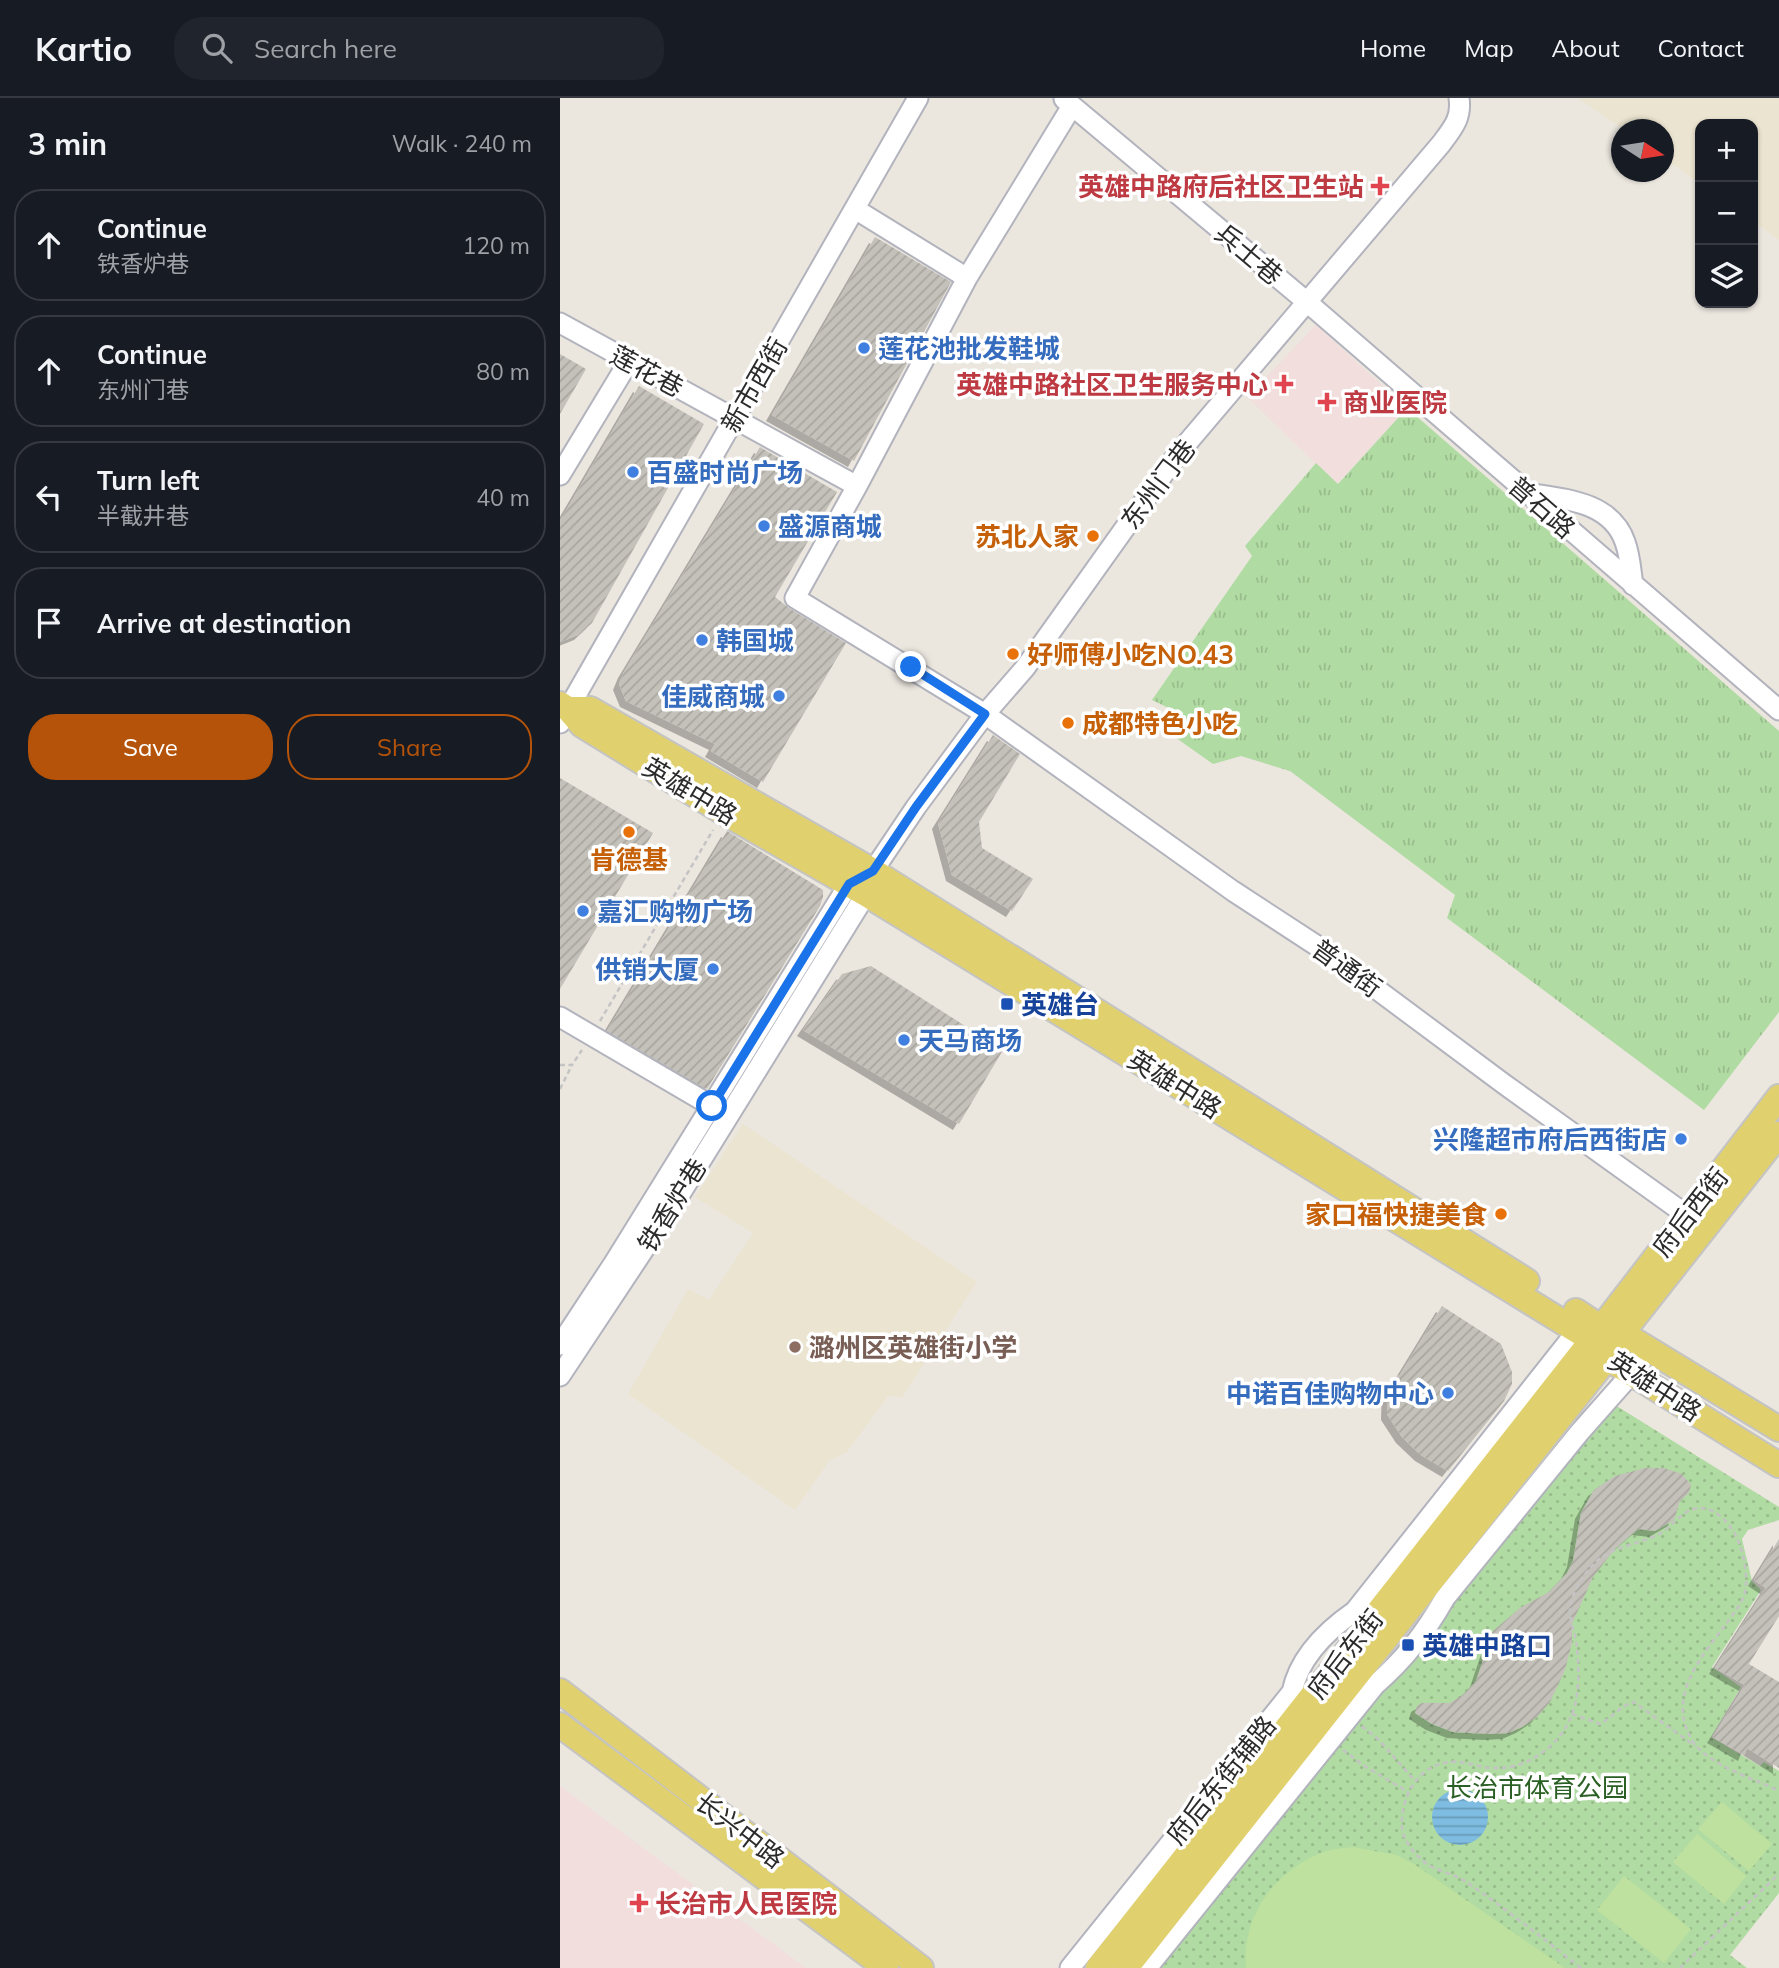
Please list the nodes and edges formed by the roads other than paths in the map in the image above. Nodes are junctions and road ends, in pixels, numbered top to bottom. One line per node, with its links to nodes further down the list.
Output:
1 (919, 98): 4 (street, 新市西街)
2 (1067, 102): 5 (street); 6 (street, 兵士巷)
3 (1460, 104): 6 (street, 东州门巷)
4 (855, 209): 5 (street); 9 (street, 新市西街)
5 (967, 278): 11 (street)
6 (1307, 302): 12 (street, 普石路); 16 (street, 东州门巷)
7 (560, 323): 8 (street, 莲花巷)
8 (629, 361): 9 (street, 莲花巷); 10 (street)
9 (735, 418): 11 (street, 莲花巷); 15 (street, 新市西街)
10 (560, 475)
11 (857, 486): 16 (street, 普通街)
12 (1526, 492): 13 (street, 普石路); 13 (street)
13 (1633, 585): 14 (street, 普石路)
14 (1779, 710)
15 (563, 712): 17 (main road, 英雄中路); 17 (main road, 英雄中路)
16 (985, 714): 17 (street, 东州门巷); 22 (street, 普通街)
17 (862, 883): 20 (street, 铁香炉巷); 23 (main road, 英雄中路)
18 (560, 1017): 20 (street)
19 (1779, 1097): 22 (main road, 府后西街)
20 (719, 1112): 24 (street, 铁香炉巷); 27 (street, 铁香炉巷)
21 (1779, 1134): 22 (main road, 府后西街)
22 (1696, 1222): 23 (main road, 府后西街)
23 (1600, 1338): 25 (main road, 英雄中路); 26 (main road, 英雄中路); 34 (street, 府后东街辅路); 35 (main road, 府后东街); 36 (main road, 府后东街)
24 (560, 1345)
25 (1648, 1349): 26 (street); 28 (main road, 英雄中路)
26 (1632, 1373): 29 (main road, 英雄中路); 37 (street)
27 (560, 1376)
28 (1779, 1429)
29 (1779, 1465)
30 (560, 1691): 33 (main road, 长兴中路)
31 (560, 1725): 32 (main road, 长兴中路)
32 (886, 1968)
33 (921, 1968)
34 (1070, 1968)
35 (1098, 1968)
36 (1126, 1968)
37 (1147, 1968)

